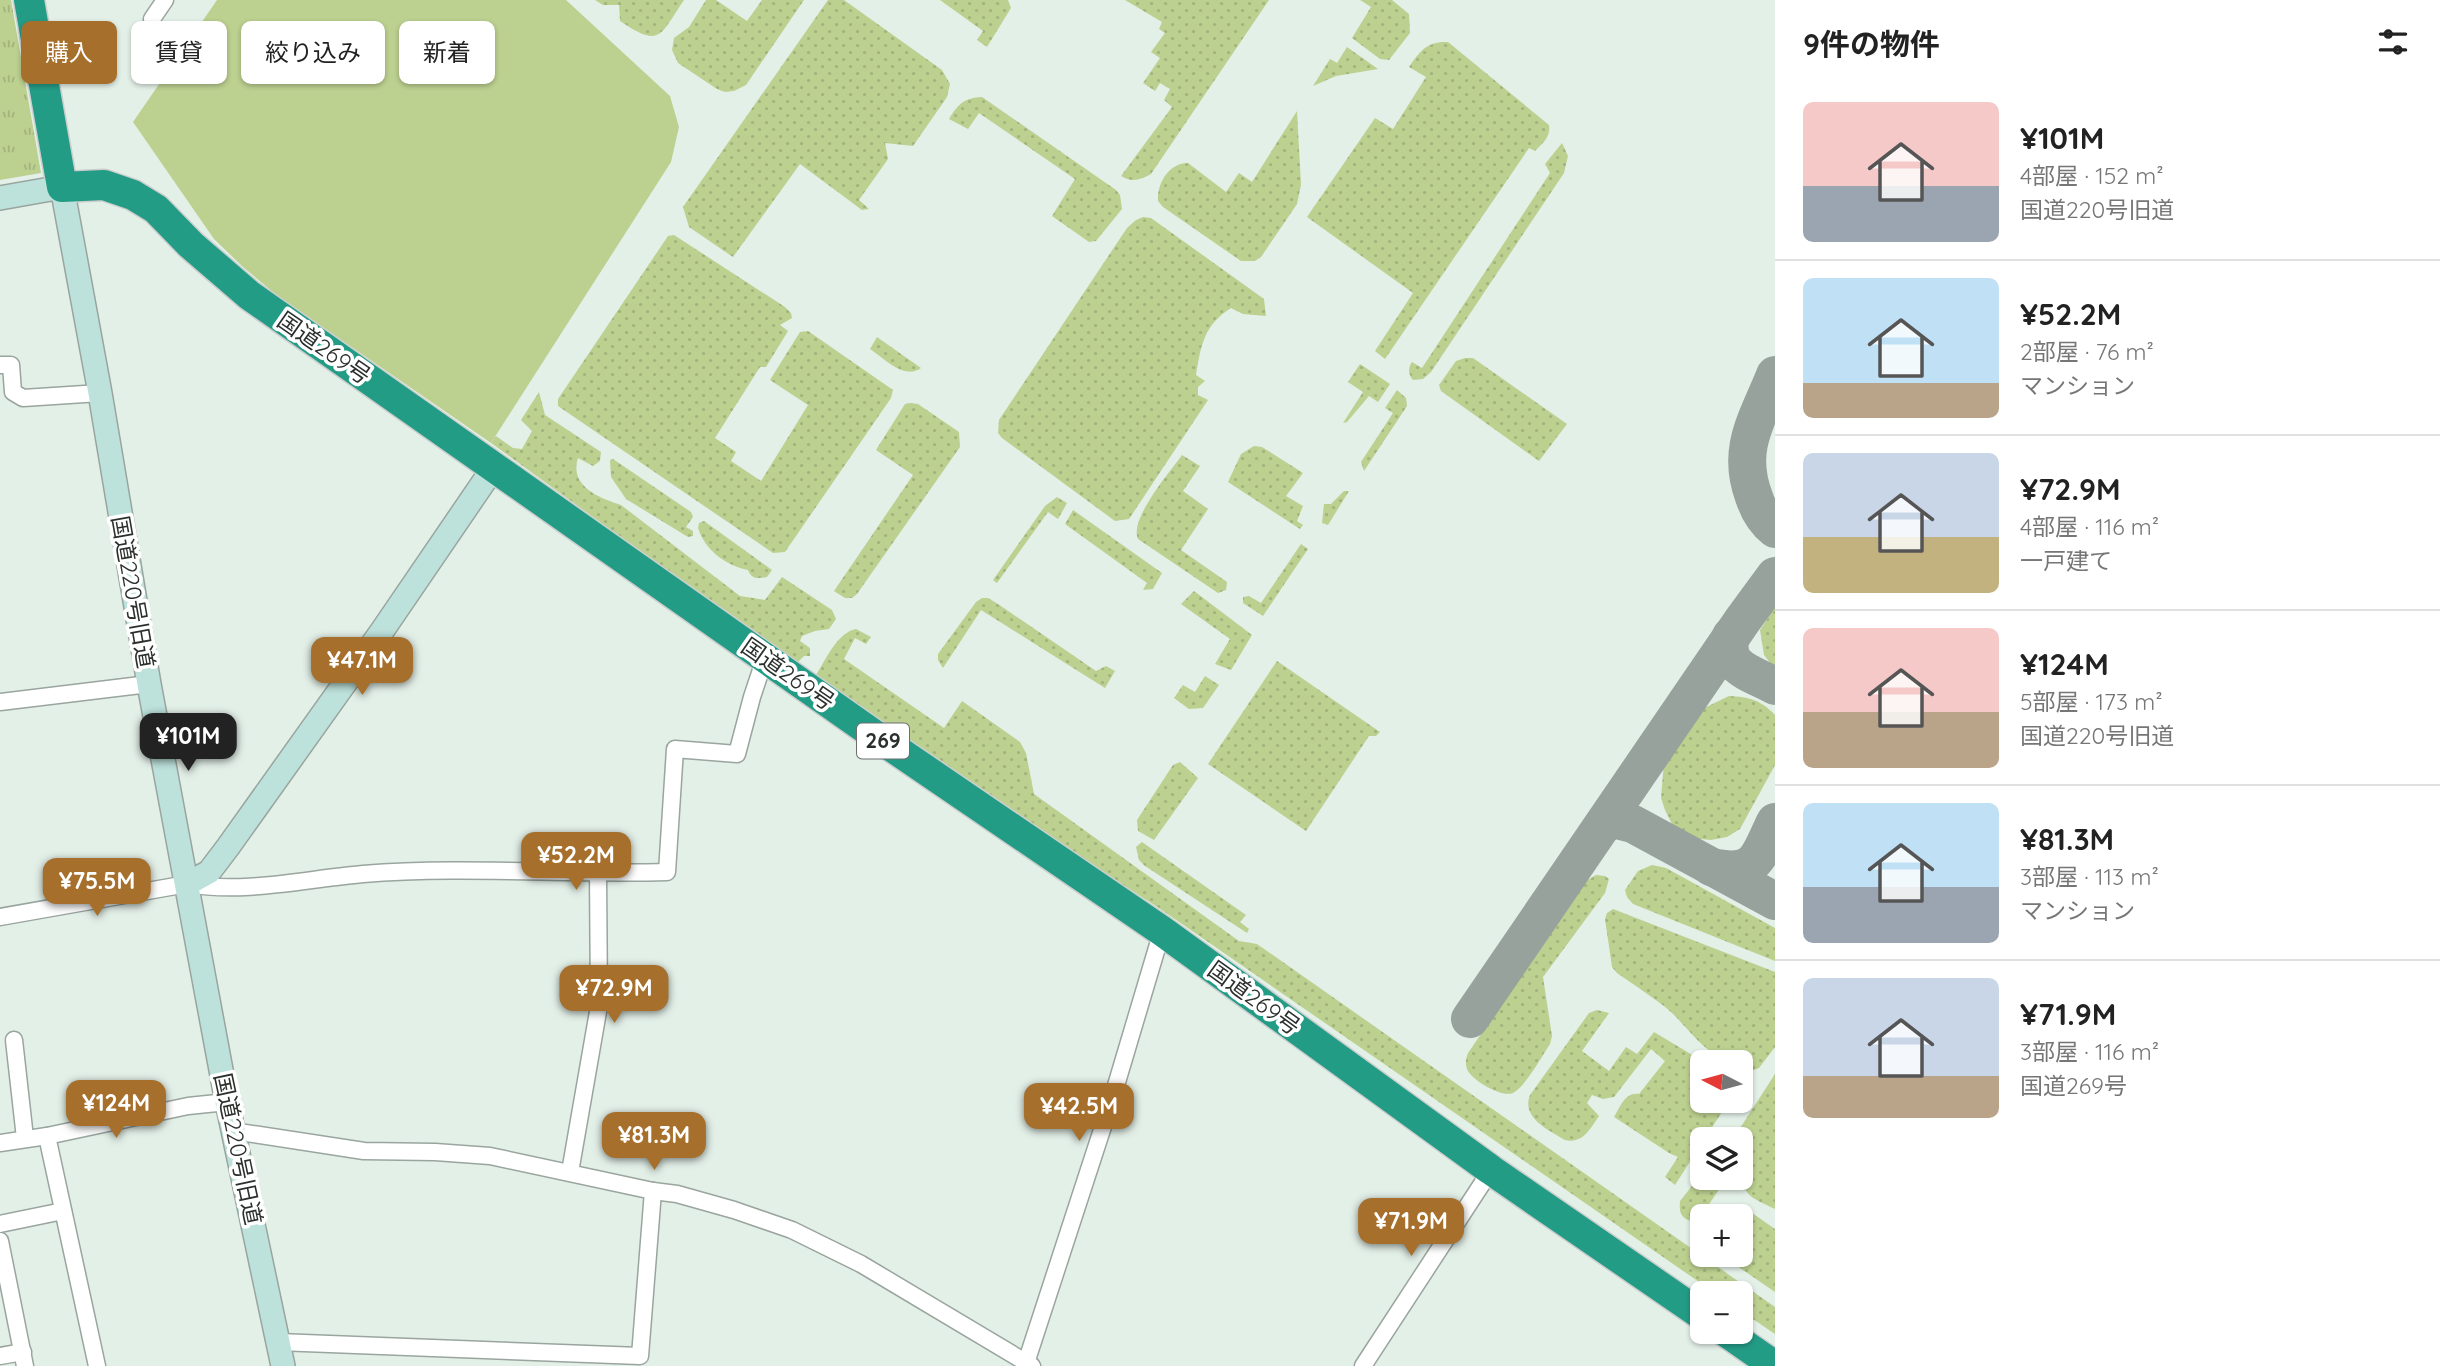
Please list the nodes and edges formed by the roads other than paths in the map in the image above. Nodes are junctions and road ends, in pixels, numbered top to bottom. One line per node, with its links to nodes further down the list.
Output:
1 (29, 0): 4 (highway)
2 (165, 0): 3 (street)
3 (152, 19)
4 (62, 187): 5 (street); 7 (street, 国道220号旧道); 8 (highway, 国道269号 / 269)
5 (0, 198)
6 (0, 365): 7 (street)
7 (100, 393): 10 (street, 国道220号旧道)
8 (494, 467): 9 (highway, 国道269号 / 269); 13 (street)
9 (765, 658): 12 (street); 15 (highway, 国道269号 / 269)
10 (149, 684): 11 (street); 13 (street, 国道220号旧道)
11 (0, 702)
12 (598, 874): 13 (street); 23 (street)
13 (187, 884): 14 (street); 17 (street, 国道220号旧道)
14 (0, 917)
15 (1162, 931): 22 (highway, 国道269号 / 269); 33 (street)
16 (14, 1040): 20 (street)
17 (227, 1102): 18 (street, 国道220号旧道); 19 (street)
18 (233, 1131): 23 (street); 29 (street, 国道220号旧道)
19 (47, 1136): 20 (street); 25 (street)
20 (25, 1138): 21 (street)
21 (0, 1143)
22 (1491, 1170): 28 (highway, 国道269号 / 269); 36 (street)
23 (570, 1172): 24 (street)
24 (653, 1191): 29 (street); 33 (street)
25 (63, 1211): 26 (street); 34 (street)
26 (0, 1224)
27 (0, 1241): 32 (street)
28 (1690, 1307)
29 (278, 1342): 35 (street, 国道220号旧道)
30 (1743, 1344): 37 (highway)
31 (0, 1356): 32 (street)
32 (24, 1359)
33 (1028, 1365)
34 (97, 1366)
35 (283, 1366)
36 (1363, 1366)
37 (1775, 1366)

